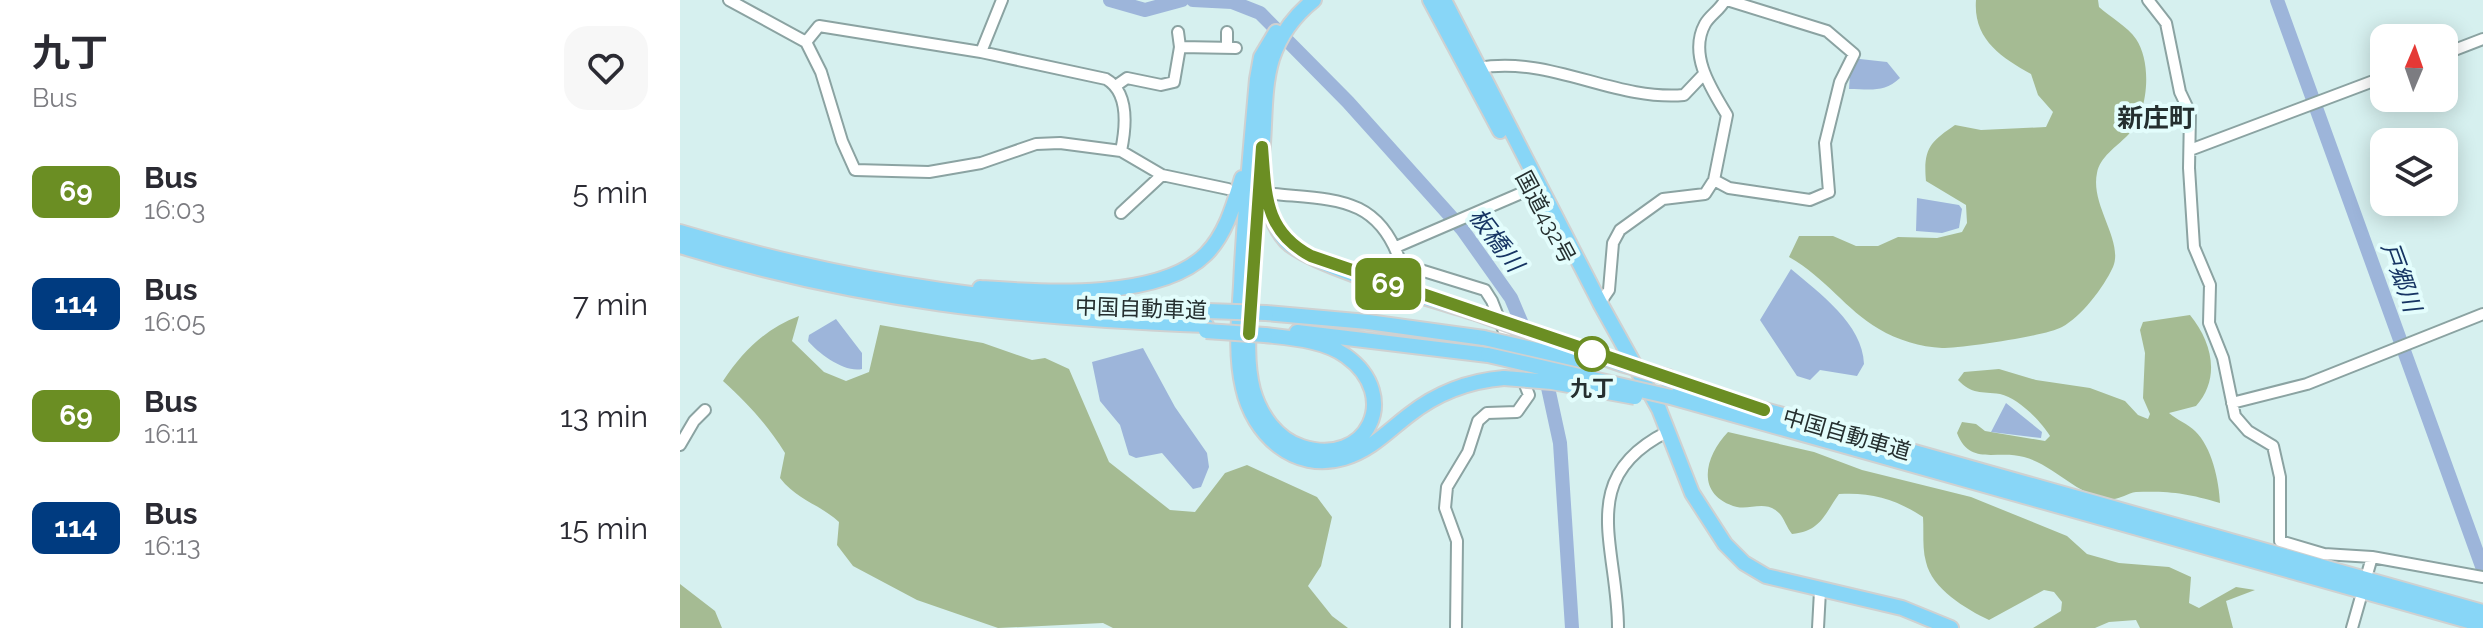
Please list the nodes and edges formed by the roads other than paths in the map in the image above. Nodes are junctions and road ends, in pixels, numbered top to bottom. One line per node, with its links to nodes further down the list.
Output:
1 (729, 0): 12 (street)
2 (1002, 0): 15 (street)
3 (1303, 0): 8 (highway)
4 (1314, 0): 8 (highway)
5 (1726, 0): 17 (street); 24 (street)
6 (2148, 0): 21 (street)
7 (1434, 2): 16 (highway, 国道432号); 26 (highway, 国道432号)
8 (1285, 25): 20 (highway)
9 (1178, 32): 13 (street)
10 (1227, 32): 13 (street)
11 (2483, 39): 14 (street)
12 (806, 42): 15 (street); 22 (street)
13 (1180, 47): 19 (street)
14 (2458, 49)
15 (981, 52): 19 (street)
16 (1478, 68): 17 (street); 33 (highway, 国道432号)
17 (1703, 75): 24 (street)
18 (2370, 82): 21 (street)
19 (1117, 85): 22 (street)
20 (1256, 147): 32 (highway); 36 (highway); 37 (highway, bridge); 37 (highway, bridge)
21 (2190, 150): 38 (street)
22 (1121, 151): 23 (street)
23 (1162, 175): 25 (street); 28 (street)
24 (1714, 180): 33 (street)
25 (1228, 189)
26 (1531, 189): 31 (street); 41 (highway, 国道432号)
27 (1274, 194): 31 (street)
28 (1121, 213)
29 (680, 232): 32 (highway, 中国自動車道)
30 (680, 246): 35 (highway, 中国自動車道)
31 (1396, 247): 50 (street)
32 (876, 282): 35 (highway, 中国自動車道)
33 (1600, 303): 41 (highway, 国道432号)
34 (2483, 314): 38 (street)
35 (1206, 322): 36 (highway, 中国自動車道, bridge); 37 (highway, 中国自動車道, bridge)
36 (1265, 332): 37 (highway, 中国自動車道, bridge)
37 (1670, 390): 40 (highway, 中国自動車道)
38 (2232, 403): 43 (street)
39 (705, 410): 42 (street)
40 (1761, 417): 48 (highway, 中国自動車道); 49 (highway, 中国自動車道)
41 (1667, 432): 46 (highway, 国道432号); 51 (street)
42 (680, 445)
43 (2372, 557): 44 (street); 45 (street)
44 (2368, 571)
45 (2483, 577)
46 (1820, 591): 52 (street); 53 (highway, 国道432号)
47 (2360, 600): 54 (street)
48 (2483, 612)
49 (2483, 625)
50 (1456, 628)
51 (1618, 628)
52 (1818, 628)
53 (1951, 628)
54 (2352, 628)

